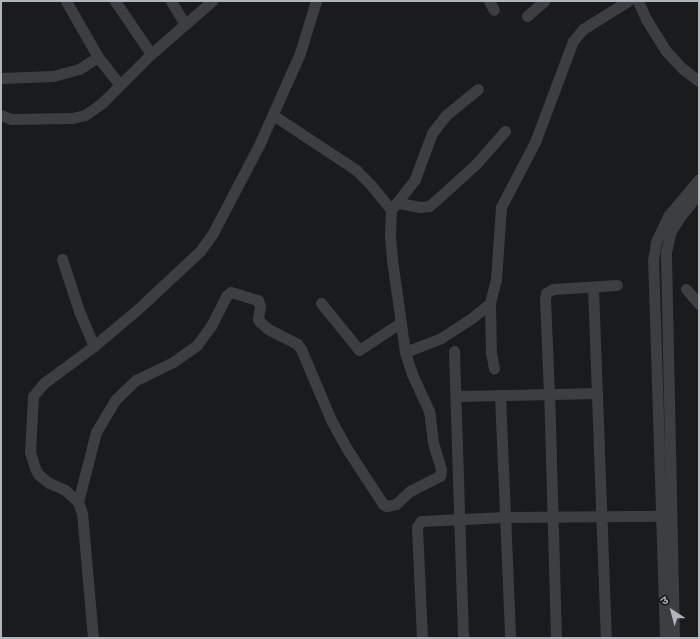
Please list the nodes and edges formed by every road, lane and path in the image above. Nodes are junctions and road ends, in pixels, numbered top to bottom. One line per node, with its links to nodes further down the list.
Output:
1 (66, 1): 12 (street)
2 (115, 1): 11 (street)
3 (172, 1): 10 (street)
4 (212, 1): 10 (street)
5 (316, 1): 17 (street)
6 (544, 1): 9 (street)
7 (628, 1): 28 (street)
8 (638, 1): 14 (street)
9 (527, 16)
10 (185, 24): 11 (street)
11 (151, 54): 15 (street)
12 (98, 57): 13 (street); 15 (street)
13 (1, 78)
14 (699, 82)
15 (119, 84): 18 (street)
16 (478, 89): 22 (street)
17 (273, 114): 22 (street); 31 (street)
18 (1, 115)
19 (505, 131): 22 (street)
20 (699, 178): 41 (street)
21 (699, 193): 41 (street)
22 (395, 207): 30 (street)
23 (62, 259): 31 (street)
24 (617, 285): 25 (street)
25 (593, 287): 35 (street); 36 (street)
26 (686, 289): 29 (street)
27 (321, 303): 30 (street)
28 (490, 303): 33 (street); 34 (street)
29 (699, 304)
30 (400, 323): 33 (street)
31 (94, 346): 39 (street)
32 (454, 351): 38 (street)
33 (406, 352): 39 (street)
34 (494, 369)
35 (597, 393): 36 (street); 40 (street)
36 (549, 394): 37 (street); 43 (street)
37 (500, 395): 38 (street); 42 (street)
38 (456, 396): 44 (street)
39 (78, 502): 45 (street)
40 (601, 516): 41 (street); 43 (street); 50 (street)
41 (666, 516): 51 (street); 52 (street)
42 (505, 517): 43 (street); 44 (street); 48 (street)
43 (552, 517): 49 (street)
44 (459, 520): 46 (street); 47 (street)
45 (93, 638)
46 (422, 638)
47 (464, 638)
48 (510, 638)
49 (556, 638)
50 (606, 638)
51 (665, 638)
52 (674, 638)

